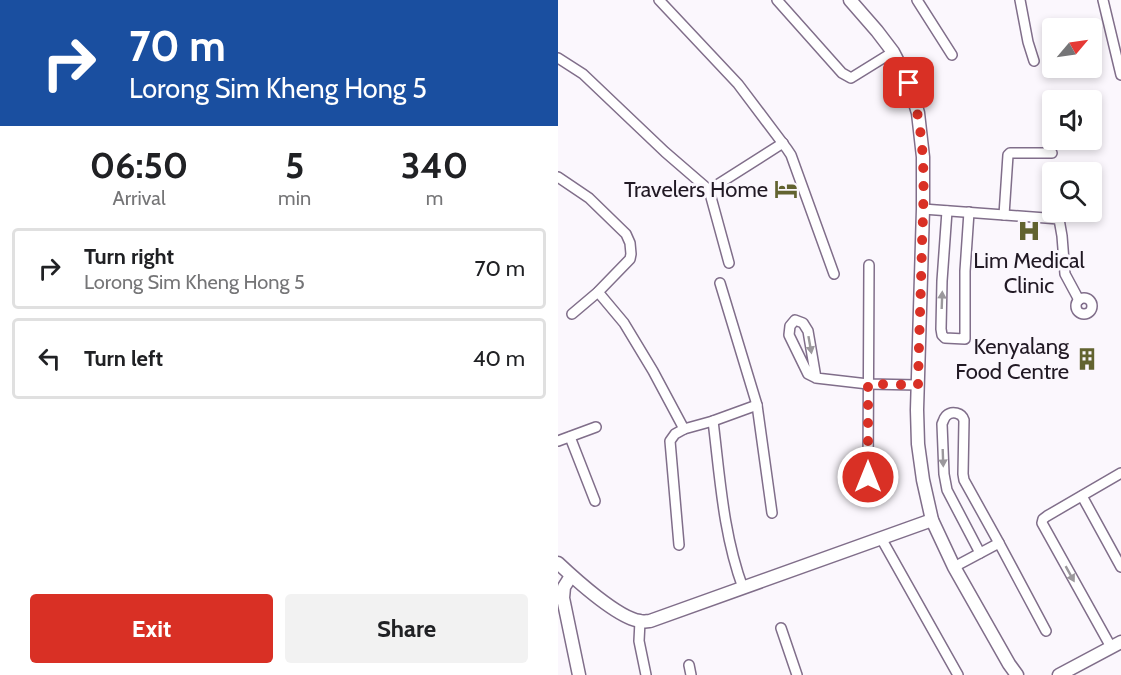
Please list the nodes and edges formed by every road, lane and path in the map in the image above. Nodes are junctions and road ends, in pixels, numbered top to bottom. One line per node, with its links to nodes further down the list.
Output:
1 (659, 0): 12 (street)
2 (777, 0): 7 (street)
3 (917, 0): 8 (street)
4 (1020, 0): 10 (street)
5 (1103, 0): 11 (street)
6 (852, 1): 7 (street)
7 (893, 52): 16 (street)
8 (952, 55)
9 (558, 58): 15 (street)
10 (1034, 61)
11 (1121, 75)
12 (783, 143): 15 (street); 22 (street)
13 (1052, 153): 19 (street)
14 (558, 177): 24 (street)
15 (709, 190): 20 (street)
16 (923, 209): 17 (street); 29 (street)
17 (947, 211): 18 (street); 18 (street, one-way to 17)
18 (969, 212): 19 (street)
19 (1004, 215): 25 (street)
20 (729, 263)
21 (869, 265): 28 (street)
22 (834, 274)
23 (720, 283): 30 (street)
24 (598, 292): 26 (street); 33 (street)
25 (1079, 300)
26 (572, 314)
27 (816, 378): 27 (street, one-way to 27); 28 (street)
28 (868, 384): 29 (street); 37 (street)
29 (918, 385): 41 (street)
30 (757, 405): 31 (street); 40 (street)
31 (712, 421): 33 (street); 51 (street)
32 (596, 427): 34 (street)
33 (684, 429): 44 (street)
34 (570, 437): 35 (street); 39 (street)
35 (558, 441)
36 (1121, 473): 38 (street)
37 (868, 477)
38 (1082, 496): 48 (street); 56 (street, one-way to 56)
39 (595, 501)
40 (771, 513)
41 (932, 520): 42 (street); 47 (street)
42 (881, 538): 51 (street); 60 (street)
43 (999, 543): 45 (street); 45 (street, one-way to 45); 55 (street)
44 (679, 545)
45 (980, 553): 47 (street)
46 (558, 563): 49 (street)
47 (954, 567): 61 (street)
48 (1121, 567)
49 (574, 579): 52 (street); 53 (street)
50 (558, 583): 52 (street)
51 (743, 588): 53 (street)
52 (563, 598): 57 (street)
53 (640, 621): 58 (street)
54 (781, 628): 59 (street)
55 (1046, 631)
56 (1116, 645): 62 (street)
57 (579, 675)
58 (646, 675)
59 (796, 675)
60 (958, 675)
61 (1017, 675)
62 (1059, 675)

